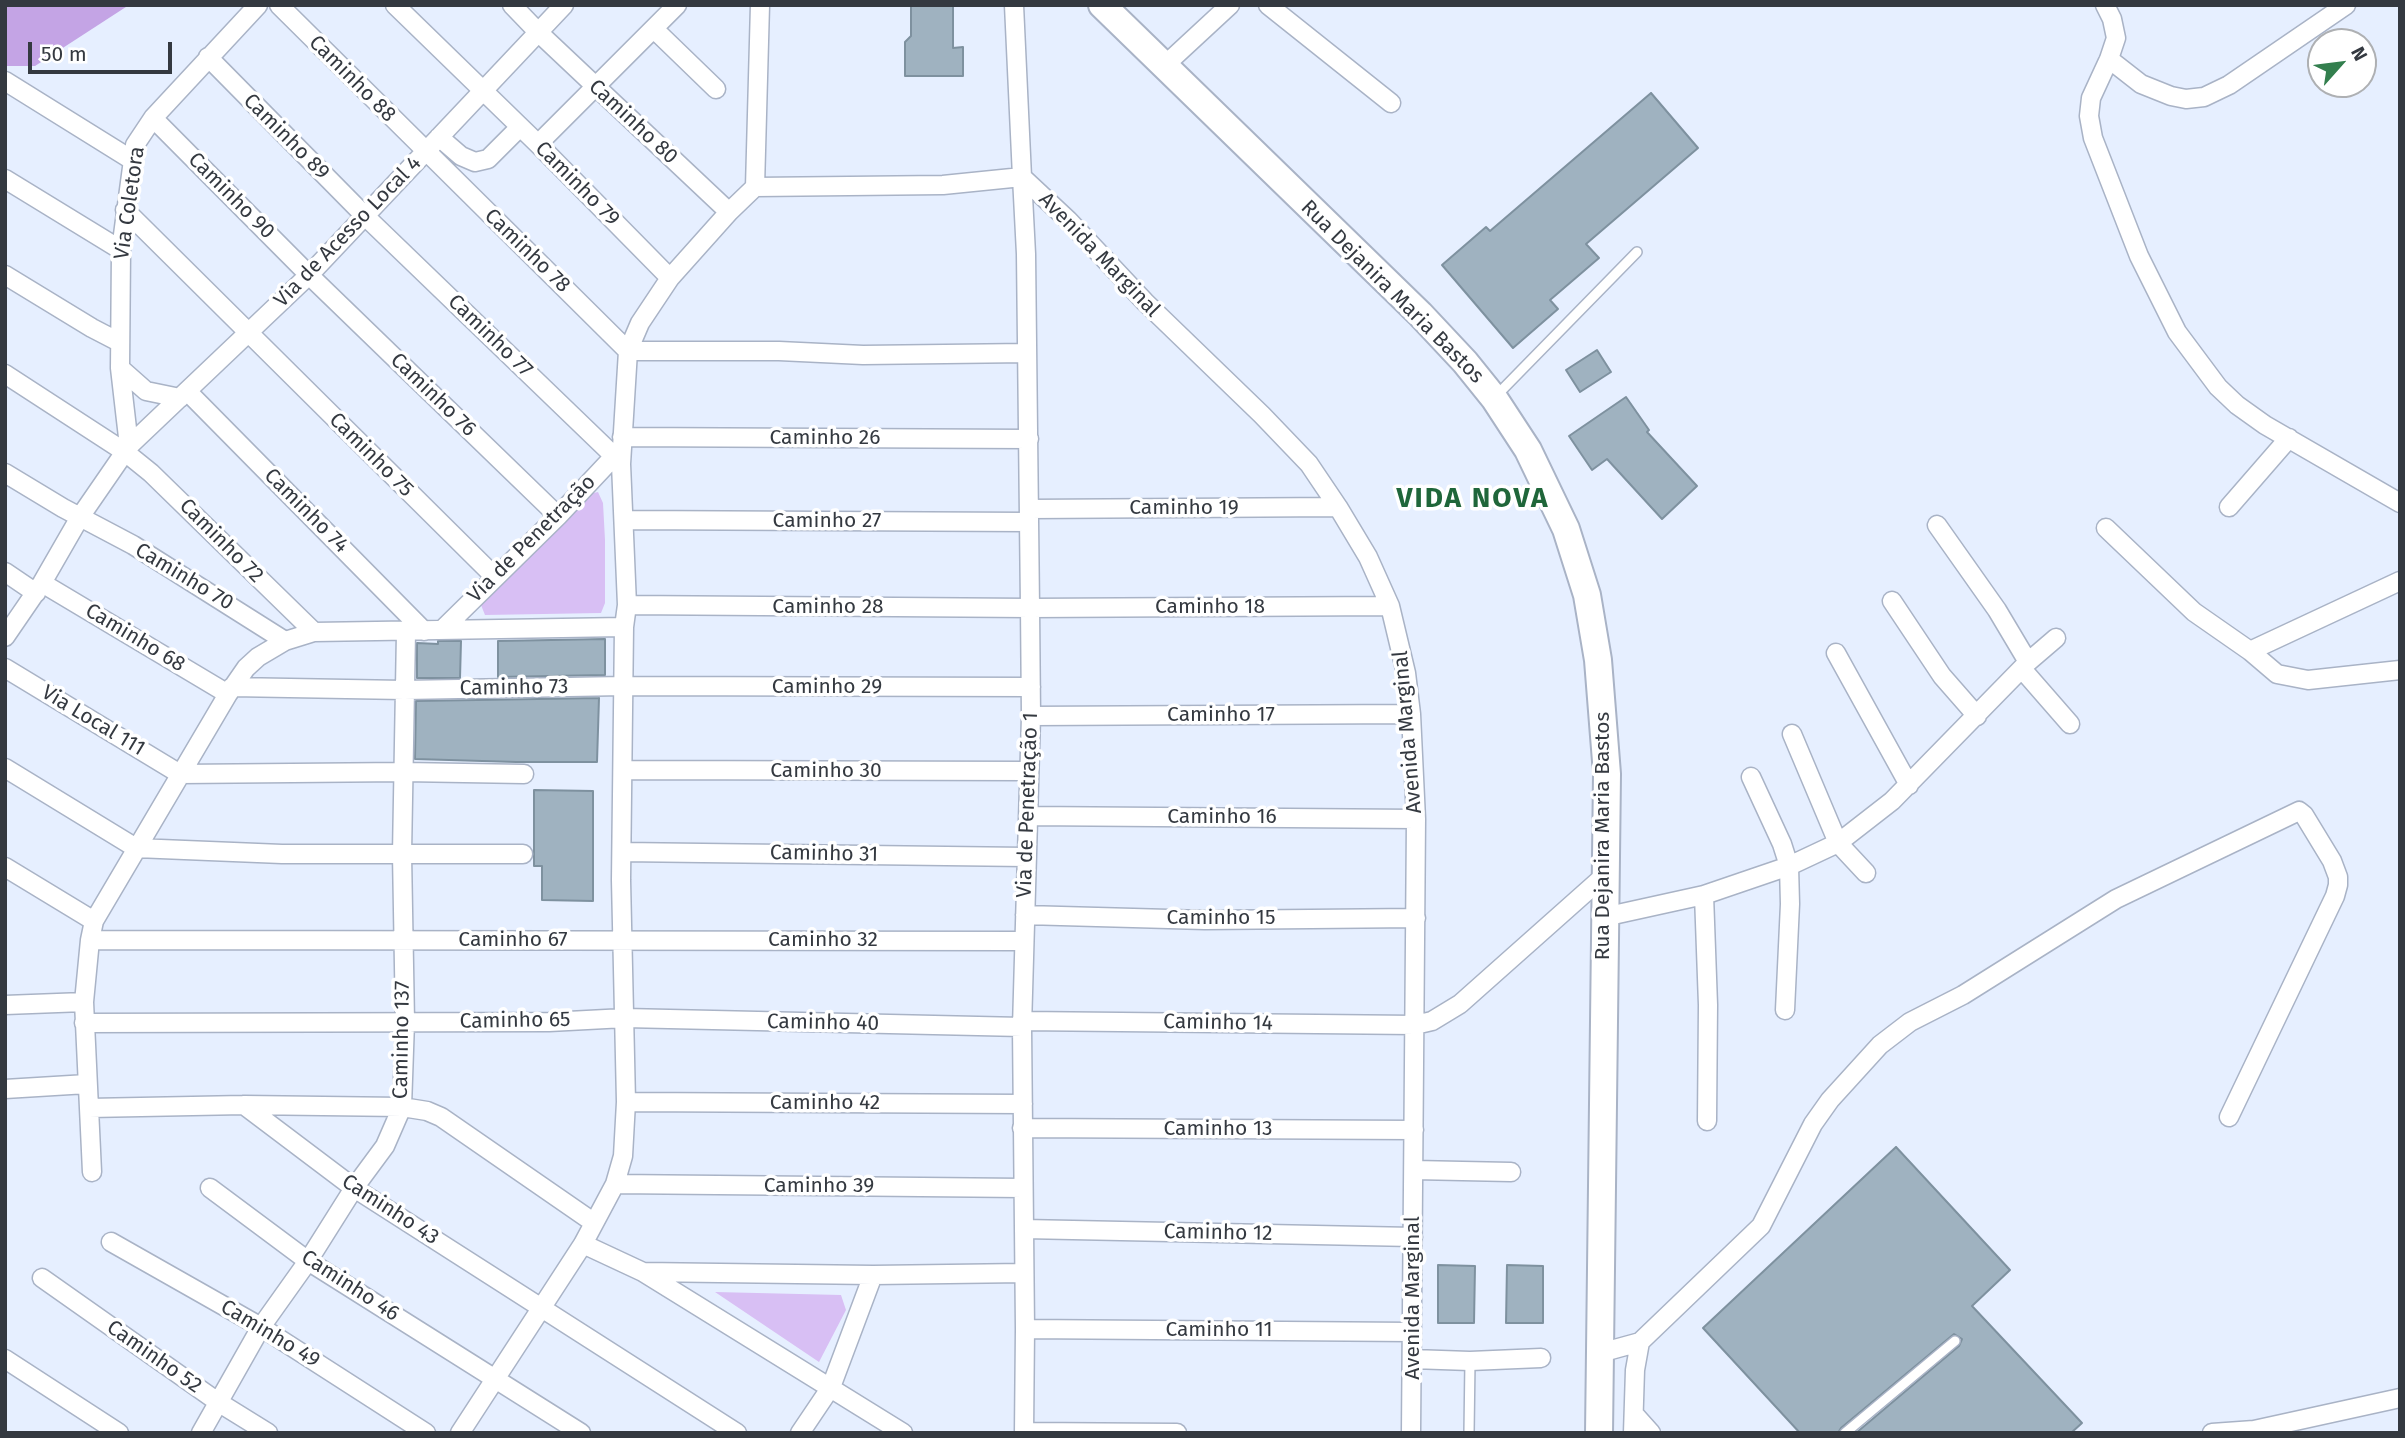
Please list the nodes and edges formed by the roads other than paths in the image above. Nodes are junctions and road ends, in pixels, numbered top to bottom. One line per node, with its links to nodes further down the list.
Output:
1 (258, 5): 16 (street, Via Coletora)
2 (279, 5): 28 (street, Caminho 88)
3 (396, 5): 22 (street, Caminho 79)
4 (512, 5): 15 (street, Caminho 80)
5 (564, 5): 15 (street, Via de Acesso Local 4)
6 (677, 5): 14 (street)
7 (760, 5): 32 (street)
8 (1014, 5): 30 (street, Avenida Marginal)
9 (1101, 5): 18 (main road, Rua Dejanira Maria Bastos)
10 (1230, 5): 18 (street)
11 (1268, 5): 23 (street)
12 (2105, 5): 17 (street)
13 (2346, 5): 17 (street)
14 (654, 29): 20 (street); 21 (street)
15 (538, 33): 20 (street, Caminho 80); 22 (street, Via de Acesso Local 4)
16 (208, 57): 24 (street, Via Coletora); 35 (street, Caminho 89)
17 (2109, 59): 49 (street)
18 (1163, 67): 48 (main road, Rua Dejanira Maria Bastos)
19 (5, 81): 29 (street)
20 (596, 88): 27 (street); 34 (street, Caminho 80)
21 (716, 89)
22 (483, 90): 25 (street, Caminho 79); 26 (street, Via de Acesso Local 4)
23 (1391, 103)
24 (153, 118): 29 (street, Via Coletora); 39 (street, Caminho 90)
25 (520, 127): 26 (street); 27 (street, Caminho 79)
26 (439, 137): 28 (street, Via de Acesso Local 4)
27 (538, 144): 40 (street, Caminho 79)
28 (425, 152): 35 (street, Via de Acesso Local 4); 43 (street, Caminho 78)
29 (132, 160): 33 (street, Via Coletora)
30 (1022, 177): 32 (street); 44 (street, Via de Penetração 1); 55 (street, Avenida Marginal)
31 (5, 178): 36 (street)
32 (755, 187): 34 (street)
33 (125, 210): 36 (street, Via Coletora); 41 (street, Caminho 75)
34 (729, 212): 40 (street)
35 (365, 216): 39 (street, Via de Acesso Local 4); 51 (street, Caminho 77)
36 (121, 250): 42 (street, Via Coletora)
37 (1637, 252): 48 (lane)
38 (5, 275): 42 (street)
39 (309, 275): 41 (street, Via de Acesso Local 4); 57 (street, Caminho 76)
40 (670, 278): 43 (street)
41 (248, 332): 47 (street, Via de Acesso Local 4); 64 (street, Caminho 75)
42 (119, 342): 45 (street, Via Coletora)
43 (628, 351): 44 (street); 51 (street)
44 (1027, 353): 50 (street, Via de Penetração 1)
45 (120, 368): 47 (street); 52 (street, Via Coletora)
46 (5, 374): 52 (street, Caminho 72)
47 (183, 395): 52 (street, Via de Acesso Local 4); 73 (street, Caminho 74)
48 (1494, 397): 112 (main road, Rua Dejanira Maria Bastos)
49 (2289, 438): 54 (street); 56 (street)
50 (1029, 439): 51 (street, Caminho 26); 58 (street, Via de Penetração 1)
51 (619, 447): 57 (street, Via de Penetração); 60 (street)
52 (127, 449): 59 (street); 74 (street, Caminho 72)
53 (5, 473): 59 (street, Caminho 70)
54 (2400, 503)
55 (1338, 507): 58 (street, Caminho 19); 69 (street, Avenida Marginal)
56 (2229, 508)
57 (558, 516): 64 (street, Via de Penetração)
58 (1030, 516): 60 (street, Caminho 27); 70 (street, Via de Penetração 1)
59 (80, 517): 66 (street); 78 (street, Caminho 70)
60 (624, 520): 68 (street)
61 (1937, 525): 81 (street)
62 (2106, 528): 79 (street)
63 (5, 572): 66 (street, Caminho 68)
64 (495, 577): 72 (street, Via de Penetração)
65 (2400, 581): 79 (street)
66 (39, 588): 76 (street); 87 (street, Caminho 68)
67 (1892, 601): 90 (street)
68 (626, 605): 70 (street, Caminho 28); 71 (street)
69 (1390, 606): 70 (street, Caminho 18); 88 (street, Avenida Marginal)
70 (1030, 608): 85 (street, Via de Penetração 1)
71 (624, 627): 72 (street); 84 (street)
72 (443, 629): 73 (street)
73 (424, 631): 75 (street)
74 (314, 632): 75 (street); 78 (street)
75 (406, 632): 86 (street, Caminho 137)
76 (5, 637)
77 (2056, 638): 81 (street)
78 (285, 640): 87 (street)
79 (2250, 651): 83 (street)
80 (1836, 653): 100 (street)
81 (2025, 665): 90 (street); 91 (street)
82 (5, 668): 97 (street, Via Local 111)
83 (2400, 670)
84 (624, 686): 85 (street, Caminho 29); 86 (street, Caminho 73); 94 (street)
85 (1031, 687): 89 (street, Via de Penetração 1)
86 (404, 690): 87 (street, Caminho 73); 96 (street, Caminho 137)
87 (230, 691): 97 (street)
88 (1410, 714): 89 (street, Caminho 17); 102 (street, Avenida Marginal)
89 (1031, 716): 95 (street, Via de Penetração 1)
90 (1977, 716): 100 (street)
91 (2070, 724)
92 (1792, 734): 103 (street)
93 (5, 768): 104 (street)
94 (624, 770): 95 (street, Caminho 30); 105 (street)
95 (1029, 771): 101 (street, Via de Penetração 1)
96 (404, 772): 97 (street); 98 (street); 107 (street, Caminho 137)
97 (180, 774): 104 (street)
98 (524, 774)
99 (1751, 777): 109 (street)
100 (1909, 785): 103 (street)
101 (1028, 816): 102 (street, Caminho 16); 108 (street, Via de Penetração 1)
102 (1416, 819): 116 (street, Avenida Marginal)
103 (1838, 843): 109 (street); 111 (street)
104 (136, 848): 107 (street); 117 (street)
105 (622, 852): 108 (street, Caminho 31); 118 (street)
106 (523, 854): 107 (street)
107 (402, 855): 120 (street, Caminho 137)
108 (1027, 857): 114 (street, Via de Penetração 1)
109 (1789, 866): 113 (street); 124 (street)
110 (5, 867): 117 (street)
111 (1866, 873)
112 (1604, 876): 115 (main road, Rua Dejanira Maria Bastos); 129 (street)
113 (1704, 895): 115 (street); 138 (street)
114 (1025, 915): 116 (street, Caminho 15); 121 (street, Via de Penetração 1)
115 (1604, 917): 164 (main road, Rua Dejanira Maria Bastos)
116 (1416, 918): 129 (street, Avenida Marginal)
117 (94, 922): 119 (street)
118 (623, 939): 120 (street, Caminho 67); 121 (street, Caminho 32); 125 (street)
119 (90, 940): 120 (street, Caminho 67); 122 (street)
120 (403, 940): 126 (street, Caminho 137)
121 (1024, 941): 128 (street, Via de Penetração 1)
122 (84, 1002): 123 (street); 127 (street)
123 (5, 1005)
124 (1785, 1010)
125 (625, 1018): 126 (street, Caminho 65); 128 (street, Caminho 40); 132 (street)
126 (405, 1022): 127 (street, Caminho 65); 135 (street, Caminho 137)
127 (85, 1023): 130 (street)
128 (1022, 1024): 129 (street, Caminho 14); 133 (street, Via de Penetração 1)
129 (1415, 1026): 140 (street, Avenida Marginal)
130 (87, 1084): 131 (street); 136 (street)
131 (5, 1089)
132 (626, 1102): 133 (street, Caminho 42); 144 (street)
133 (1023, 1104): 139 (street, Via de Penetração 1)
134 (244, 1105): 135 (street); 136 (street); 146 (street, Caminho 43)
135 (402, 1107): 146 (street, Caminho 137); 148 (street)
136 (89, 1108): 142 (street)
137 (2228, 1117): 163 (street)
138 (1707, 1121)
139 (1022, 1128): 140 (street, Caminho 13); 147 (street, Via de Penetração 1)
140 (1414, 1130): 141 (street, Avenida Marginal)
141 (1414, 1170): 143 (street); 150 (street, Avenida Marginal)
142 (92, 1172)
143 (1511, 1172)
144 (615, 1184): 147 (street, Caminho 39); 148 (street)
145 (210, 1188): 153 (street, Caminho 46)
146 (354, 1188): 153 (street, Caminho 137); 158 (street, Caminho 43)
147 (1023, 1188): 149 (street, Via de Penetração 1)
148 (593, 1222): 152 (street)
149 (1024, 1229): 150 (street, Caminho 12); 155 (street, Via de Penetração 1)
150 (1413, 1237): 161 (street, Avenida Marginal)
151 (111, 1241): 159 (street, Caminho 49)
152 (583, 1244): 154 (street); 158 (street)
153 (308, 1261): 159 (street, Caminho 137); 169 (street, Caminho 46)
154 (643, 1272): 156 (street); 170 (street)
155 (1024, 1273): 156 (street); 160 (street, Via de Penetração 1)
156 (873, 1275): 170 (street)
157 (42, 1278): 172 (street, Caminho 52)
158 (541, 1306): 169 (street); 182 (street)
159 (261, 1327): 172 (street, Caminho 137); 179 (street, Caminho 49)
160 (1025, 1329): 161 (street, Caminho 11); 175 (street, Via de Penetração 1)
161 (1412, 1332): 167 (street, Avenida Marginal)
162 (1955, 1340): 191 (lane)
163 (1640, 1342): 164 (street); 173 (street)
164 (1600, 1353): 188 (main road, Rua Dejanira Maria Bastos)
165 (1541, 1358): 168 (street)
166 (5, 1359): 176 (street)
167 (1412, 1359): 168 (street); 186 (street, Avenida Marginal)
168 (1470, 1361): 187 (lane)
169 (494, 1378): 180 (street); 181 (street, Caminho 46)
170 (831, 1387): 183 (street); 184 (street)
171 (2400, 1398): 174 (street)
172 (218, 1402): 177 (street, Caminho 137); 178 (street, Caminho 52)
173 (1633, 1414): 189 (street); 190 (street)
174 (2254, 1431): 192 (street)
175 (1024, 1432): 185 (street)
176 (119, 1433)
177 (201, 1433)
178 (268, 1433)
179 (426, 1433)
180 (460, 1433)
181 (581, 1433)
182 (737, 1433)
183 (800, 1433)
184 (903, 1433)
185 (1177, 1433)
186 (1412, 1433)
187 (1469, 1433)
188 (1599, 1433)
189 (1633, 1433)
190 (1651, 1433)
191 (1845, 1433)
192 (2212, 1433)

